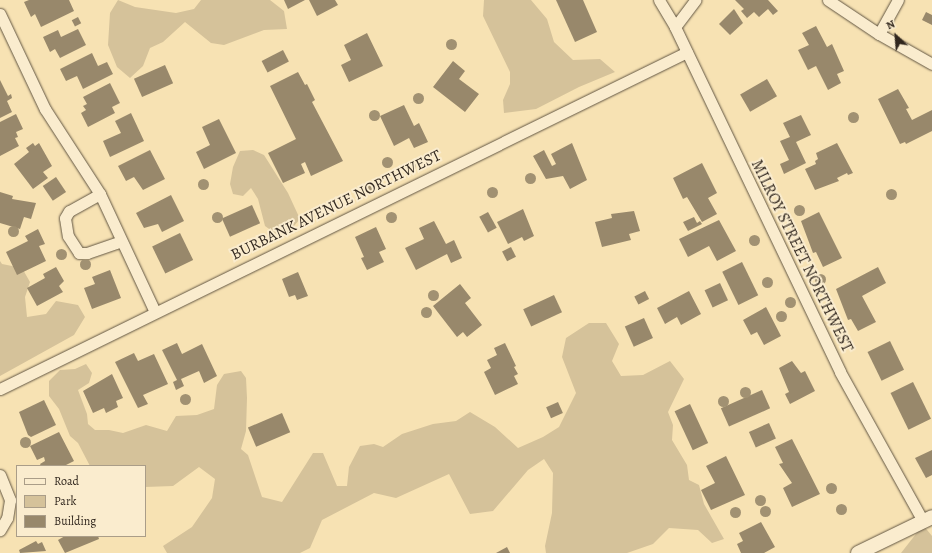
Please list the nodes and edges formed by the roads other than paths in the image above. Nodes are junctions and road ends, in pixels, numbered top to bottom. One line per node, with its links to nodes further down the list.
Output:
1 (659, 0): 6 (street, MILROY STREET NORTHWEST)
2 (695, 0): 6 (street)
3 (828, 0): 7 (street)
4 (898, 0): 7 (street)
5 (0, 14): 10 (street)
6 (675, 27): 8 (street, MILROY STREET NORTHWEST)
7 (879, 34): 9 (street)
8 (687, 52): 12 (street, BURBANK AVENUE NORTHWEST); 15 (street, MILROY STREET NORTHWEST)
9 (932, 64)
10 (100, 194): 11 (street); 11 (street)
11 (121, 241): 12 (street)
12 (155, 312): 13 (street, BURBANK AVENUE NORTHWEST)
13 (0, 389)
14 (0, 476): 16 (street)
15 (927, 519): 17 (street)
16 (0, 530)
17 (858, 553)

